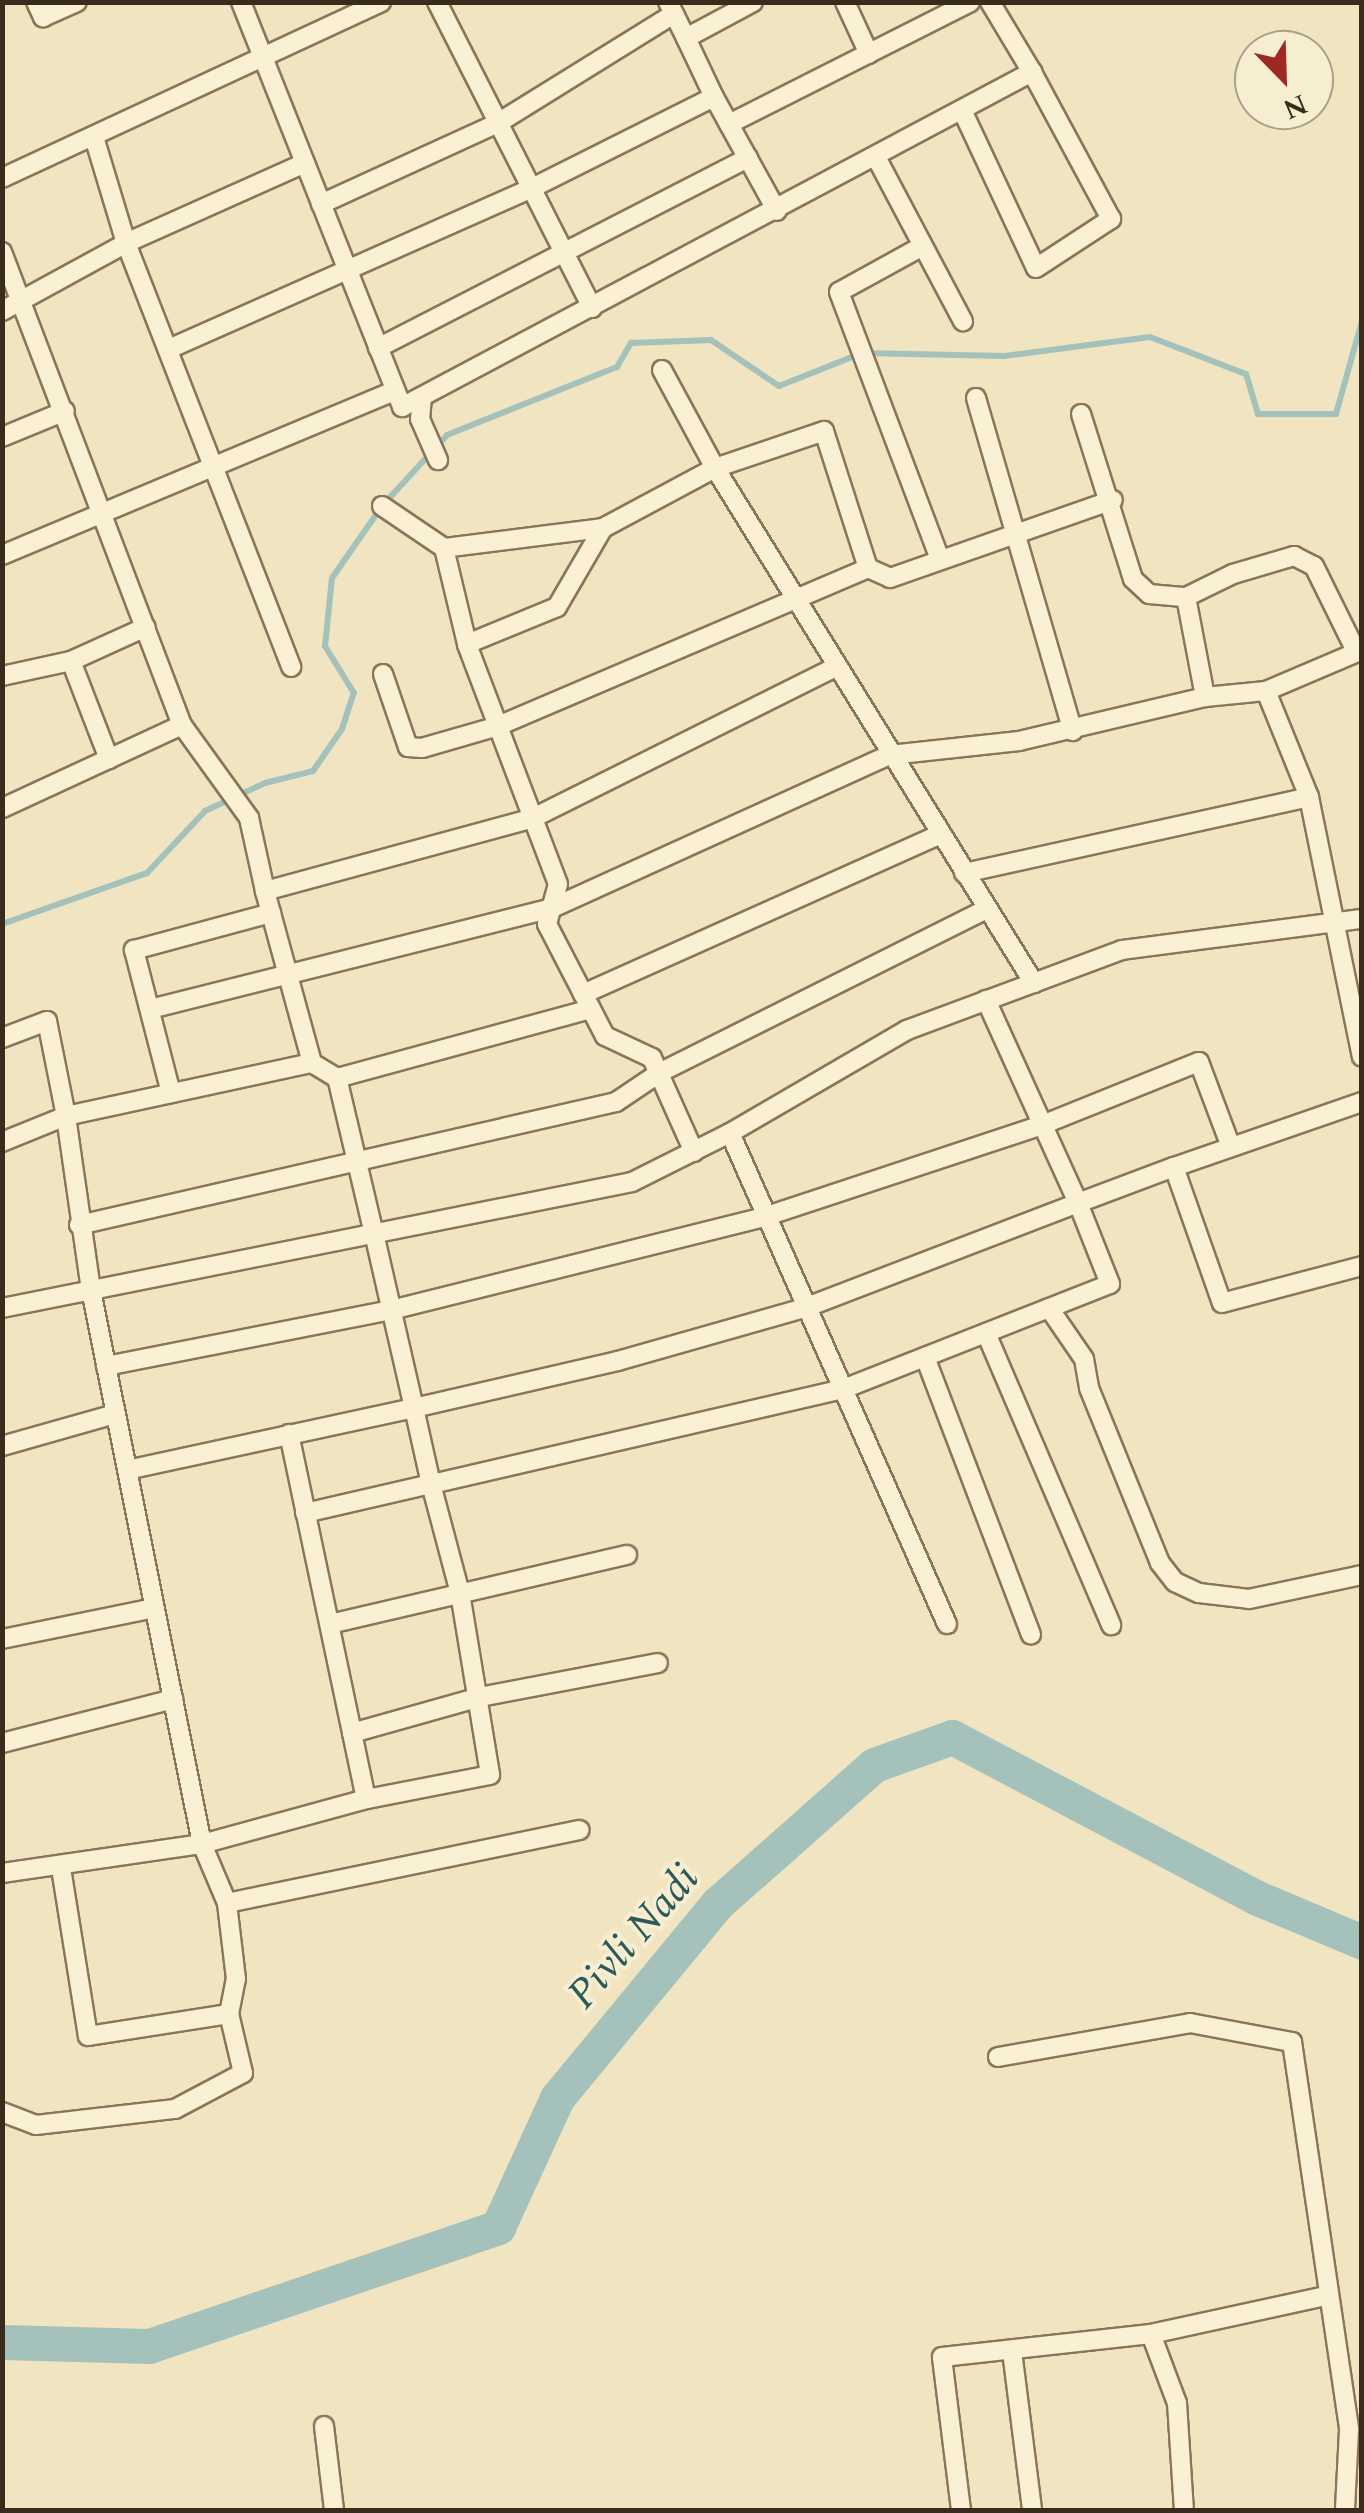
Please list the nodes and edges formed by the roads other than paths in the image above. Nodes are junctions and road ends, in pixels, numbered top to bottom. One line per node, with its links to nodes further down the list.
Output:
1 (36, 2): 2 (street)
2 (76, 2)
3 (241, 2): 13 (street)
4 (381, 2): 13 (street)
5 (437, 2): 17 (street)
6 (752, 2): 11 (street)
7 (845, 2): 12 (street)
8 (970, 2): 12 (street)
9 (990, 2): 14 (street)
10 (671, 8): 11 (street); 17 (street)
11 (686, 38): 15 (street)
12 (869, 54): 18 (street)
13 (265, 62): 19 (street); 22 (street)
14 (1032, 72): 16 (street); 16 (street)
15 (714, 97): 18 (street); 24 (street)
16 (962, 110): 20 (street)
17 (498, 123): 24 (street); 25 (street)
18 (729, 124): 21 (street)
19 (94, 138): 23 (street); 27 (street)
20 (876, 157): 26 (street); 28 (street)
21 (748, 158): 26 (street); 30 (street)
22 (305, 164): 25 (street); 27 (street)
23 (2, 178)
24 (532, 188): 30 (street); 31 (street)
25 (321, 204): 31 (street)
26 (776, 211): 33 (street)
27 (126, 243): 32 (street); 36 (street)
28 (919, 248): 35 (street); 55 (street)
29 (2, 252): 32 (street)
30 (564, 252): 33 (street); 37 (street)
31 (346, 269): 36 (street); 37 (street)
32 (23, 303): 34 (street); 42 (street)
33 (592, 308): 40 (street)
34 (2, 311)
35 (964, 321)
36 (171, 348): 46 (street)
37 (378, 348): 39 (street)
38 (662, 370): 47 (street)
39 (395, 392): 40 (street); 46 (street)
40 (422, 397): 45 (street)
41 (976, 398): 52 (street)
42 (65, 411): 44 (street); 50 (street)
43 (1082, 414): 48 (street)
44 (2, 437)
45 (438, 460)
46 (214, 464): 50 (street); 63 (street)
47 (715, 468): 51 (street); 56 (street); 58 (street)
48 (1112, 500): 52 (street); 57 (street)
49 (382, 506): 53 (street)
50 (102, 510): 54 (street); 59 (street)
51 (603, 528): 53 (street); 60 (street)
52 (1010, 532): 55 (street); 71 (street)
53 (444, 548): 60 (street)
54 (2, 555)
55 (940, 559): 56 (street)
56 (868, 568): 58 (street)
57 (1186, 597): 61 (street); 68 (street)
58 (794, 599): 64 (street); 70 (street)
59 (146, 628): 62 (street); 69 (street)
60 (467, 644): 70 (street)
61 (1359, 651): 67 (street)
62 (71, 661): 66 (street); 73 (street)
63 (291, 666)
64 (834, 668): 72 (street); 76 (street)
65 (384, 674): 70 (street)
66 (2, 676)
67 (1266, 691): 68 (street); 74 (street)
68 (1205, 697): 71 (street)
69 (182, 725): 73 (street); 79 (street)
70 (498, 726): 76 (street)
71 (1073, 732): 72 (street)
72 (890, 755): 77 (street); 80 (street)
73 (109, 759): 75 (street)
74 (1309, 797): 78 (street); 84 (street)
75 (2, 808)
76 (533, 818): 79 (street); 80 (street)
77 (940, 834): 78 (street); 88 (street)
78 (964, 873): 81 (street)
79 (265, 891): 82 (street)
80 (552, 908): 85 (street); 88 (street)
81 (987, 909): 86 (street); 93 (street)
82 (270, 913): 85 (street); 89 (street)
83 (1362, 919): 84 (street)
84 (1339, 922): 86 (street); 91 (street)
85 (288, 971): 89 (street); 92 (street)
86 (1034, 983): 87 (street)
87 (986, 1000): 98 (street); 99 (street)
88 (587, 1001): 93 (street); 94 (street)
89 (150, 1009): 95 (street)
90 (2, 1038): 97 (street)
91 (1362, 1057)
92 (312, 1062): 94 (street); 95 (street)
93 (660, 1073): 102 (street); 103 (street)
94 (336, 1078): 103 (street)
95 (171, 1093): 97 (street)
96 (1362, 1102): 101 (street)
97 (66, 1116): 100 (street); 107 (street)
98 (1042, 1124): 101 (street); 105 (street); 106 (street)
99 (730, 1134): 102 (street); 106 (street)
100 (2, 1142)
101 (1231, 1147): 104 (street)
102 (694, 1152): 108 (street)
103 (357, 1163): 107 (street); 108 (street)
104 (1174, 1167): 105 (street); 109 (street)
105 (1078, 1203): 111 (street); 113 (street)
106 (767, 1216): 111 (street); 114 (street)
107 (79, 1225): 110 (street)
108 (374, 1234): 110 (street); 114 (street)
109 (1362, 1266)
110 (91, 1290): 112 (street); 117 (street)
111 (807, 1307): 118 (street); 119 (street)
112 (2, 1308)
113 (1049, 1308): 115 (street); 127 (street)
114 (391, 1310): 117 (street); 119 (street)
115 (986, 1333): 116 (street); 132 (street)
116 (924, 1357): 118 (street); 133 (street)
117 (106, 1366): 120 (street)
118 (844, 1389): 124 (street); 131 (street)
119 (414, 1408): 121 (street); 124 (street)
120 (115, 1414): 122 (street); 123 (street)
121 (290, 1434): 123 (street); 125 (street)
122 (2, 1446)
123 (127, 1470): 129 (street)
124 (431, 1484): 125 (street); 128 (street)
125 (305, 1512): 130 (street)
126 (626, 1555): 128 (street)
127 (1362, 1575)
128 (460, 1594): 130 (street); 136 (street)
129 (154, 1608): 134 (street); 137 (street)
130 (330, 1624): 138 (street)
131 (947, 1624)
132 (1111, 1624)
133 (1031, 1634)
134 (2, 1640)
135 (658, 1663): 136 (street)
136 (480, 1696): 138 (street); 140 (street)
137 (173, 1699): 139 (street); 142 (street)
138 (352, 1733): 140 (street)
139 (2, 1743)
140 (366, 1798): 142 (street)
141 (580, 1830): 145 (street)
142 (202, 1844): 143 (street); 145 (street)
143 (61, 1868): 144 (street); 146 (street)
144 (2, 1874)
145 (227, 1903): 146 (street)
146 (229, 2014): 148 (street)
147 (998, 2058): 149 (street)
148 (2, 2112)
149 (1326, 2296): 150 (street); 153 (street)
150 (1152, 2334): 151 (street); 157 (street)
151 (1012, 2350): 155 (street); 156 (street)
152 (324, 2426): 154 (street)
153 (1355, 2429): 158 (street)
154 (334, 2510)
155 (961, 2510)
156 (1032, 2510)
157 (1184, 2510)
158 (1345, 2510)

